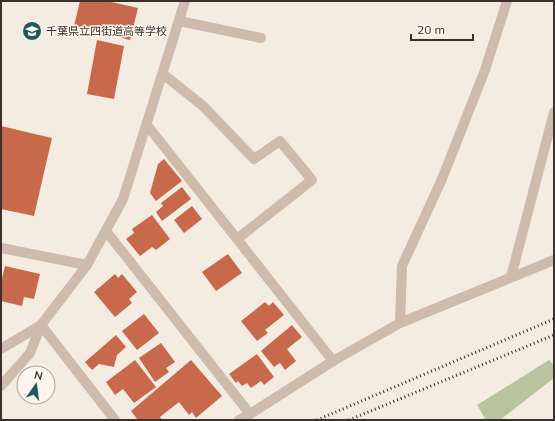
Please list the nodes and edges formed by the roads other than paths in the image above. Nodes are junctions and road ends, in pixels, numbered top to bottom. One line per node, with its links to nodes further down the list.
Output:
1 (185, 1): 3 (street)
2 (507, 1): 14 (street)
3 (179, 20): 4 (street); 5 (street)
4 (260, 38)
5 (163, 74): 7 (street); 9 (street)
6 (554, 112): 13 (street)
7 (147, 125): 8 (street); 9 (street)
8 (106, 232): 12 (street); 19 (street)
9 (237, 239): 17 (street)
10 (1, 248): 12 (street)
11 (554, 260): 13 (street)
12 (87, 265): 15 (street)
13 (511, 277): 14 (street)
14 (400, 323): 17 (street)
15 (41, 325): 16 (street); 18 (street); 20 (street)
16 (1, 348)
17 (333, 361): 19 (street)
18 (1, 386)
19 (250, 414): 21 (street)
20 (115, 420)
21 (239, 420)

